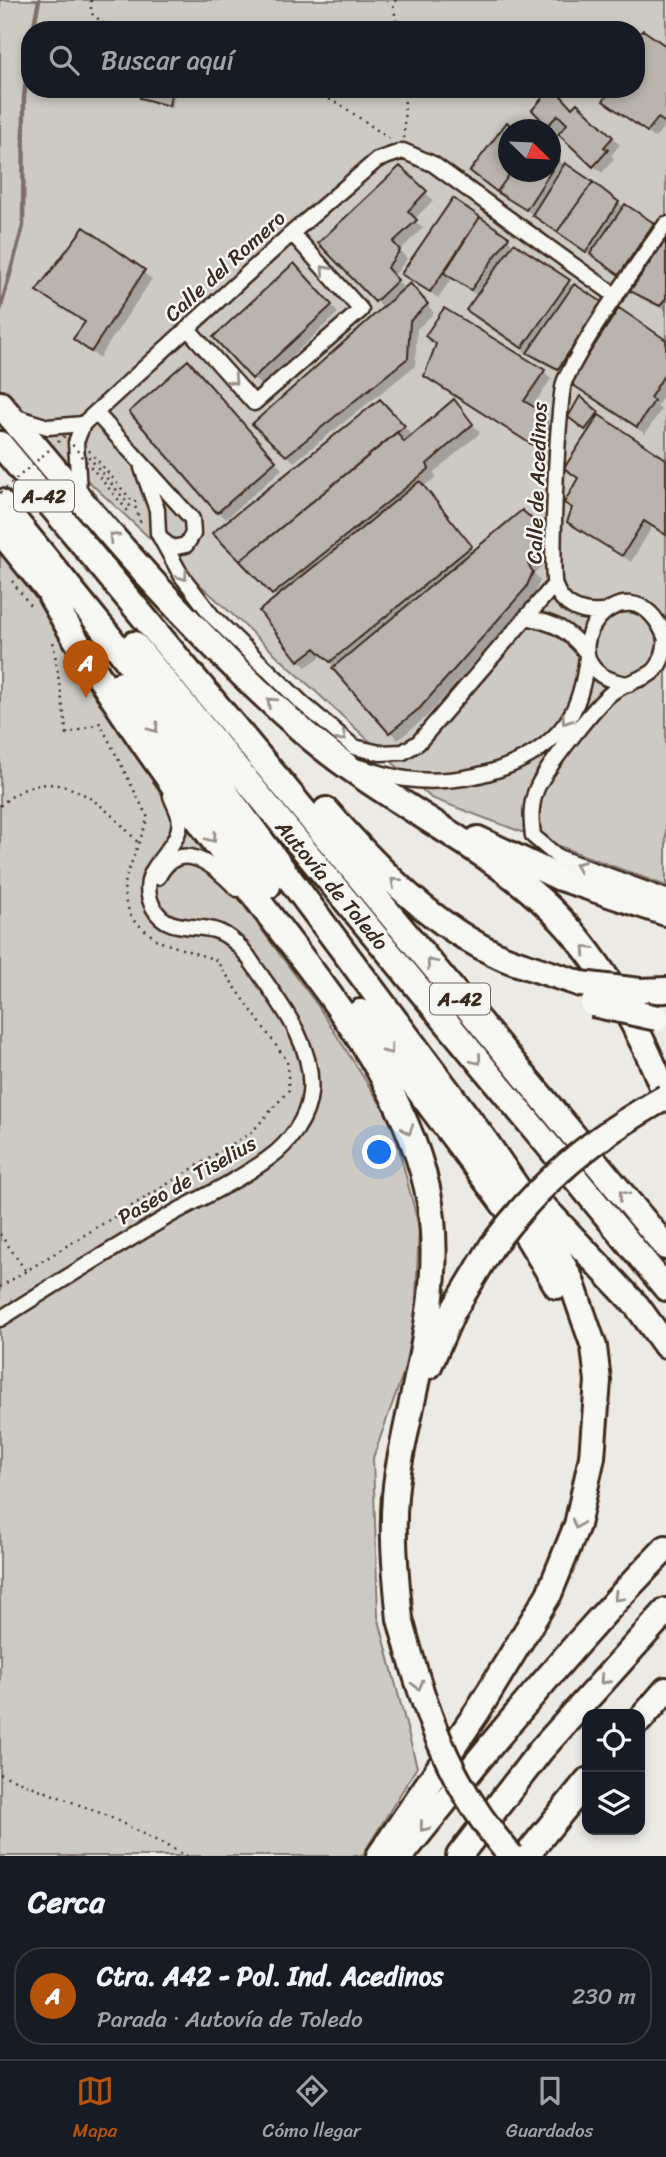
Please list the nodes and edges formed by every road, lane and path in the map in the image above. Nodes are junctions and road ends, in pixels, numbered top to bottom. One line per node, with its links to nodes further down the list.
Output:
1 (91, 0): 3 (path)
2 (396, 0): 4 (path)
3 (101, 21)
4 (396, 21)
5 (326, 98): 7 (path)
6 (405, 98): 7 (path)
7 (403, 150): 9 (street, Calle del Romero); 10 (street)
8 (666, 224): 10 (street, Calle de Acedinos)
9 (292, 233): 11 (street, Calle del Romero); 11 (street, one-way to 9)
10 (616, 296): 25 (street, Calle de Acedinos)
11 (188, 329): 13 (street, Calle del Romero)
12 (4, 409): 14 (street); 19 (highway)
13 (96, 413): 14 (street, Calle del Romero); 16 (street)
14 (83, 424): 19 (street)
15 (0, 444): 34 (highway, Autovía de Toledo / A-42)
16 (142, 468): 23 (street); 23 (street)
17 (0, 481): 39 (highway, Autovía de Toledo / A-42)
18 (0, 493): 22 (path, bridge)
19 (80, 501): 35 (highway, one-way to 19)
20 (0, 502): 30 (highway)
21 (0, 531): 26 (highway)
22 (144, 534)
23 (162, 540): 28 (street, one-way to 28)
24 (8, 574): 26 (path)
25 (554, 585): 27 (street, Calle de Acedinos); 28 (street)
26 (44, 606): 36 (highway); 58 (highway, one-way to 58)
27 (601, 612): 31 (street); 32 (street)
28 (526, 617): 32 (street)
29 (52, 635): 38 (path)
30 (108, 635): 39 (highway); 49 (highway)
31 (666, 639): 33 (street)
32 (587, 654): 33 (street); 35 (street, one-way to 35)
33 (630, 684): 41 (street, one-way to 33)
34 (256, 749): 46 (highway, one-way to 34); 51 (highway, Autovía de Toledo / A-42, one-way to 34)
35 (341, 762): 37 (highway)
36 (158, 765): 40 (street); 44 (highway, one-way to 44)
37 (399, 800): 42 (highway); 48 (highway, one-way to 37)
38 (0, 806)
39 (277, 819): 54 (highway, Autovía de Toledo / A-42, one-way to 54)
40 (149, 893): 44 (street); 55 (street, Paseo de Tiselius)
41 (666, 897)
42 (666, 913)
43 (163, 944): 52 (path)
44 (294, 948): 57 (highway, one-way to 57)
45 (666, 990): 46 (highway, bridge)
46 (587, 994): 47 (highway, bridge)
47 (661, 1018)
48 (666, 1096): 57 (highway, bridge)
49 (486, 1142): 56 (highway); 58 (highway)
50 (0, 1234): 52 (path)
51 (666, 1247)
52 (26, 1271): 53 (path)
53 (0, 1287)
54 (666, 1288)
55 (0, 1319)
56 (666, 1346)
57 (407, 1427): 69 (highway, one-way to 69, bridge)
58 (592, 1457): 66 (highway, one-way to 66)
59 (666, 1548): 67 (highway, one-way to 67)
60 (666, 1611): 68 (highway, one-way to 68)
61 (666, 1690): 62 (highway)
62 (645, 1714)
63 (0, 1774): 65 (path)
64 (582, 1786): 70 (highway)
65 (187, 1856)
66 (379, 1856)
67 (401, 1856)
68 (459, 1856)
69 (512, 1856)
70 (526, 1856)

